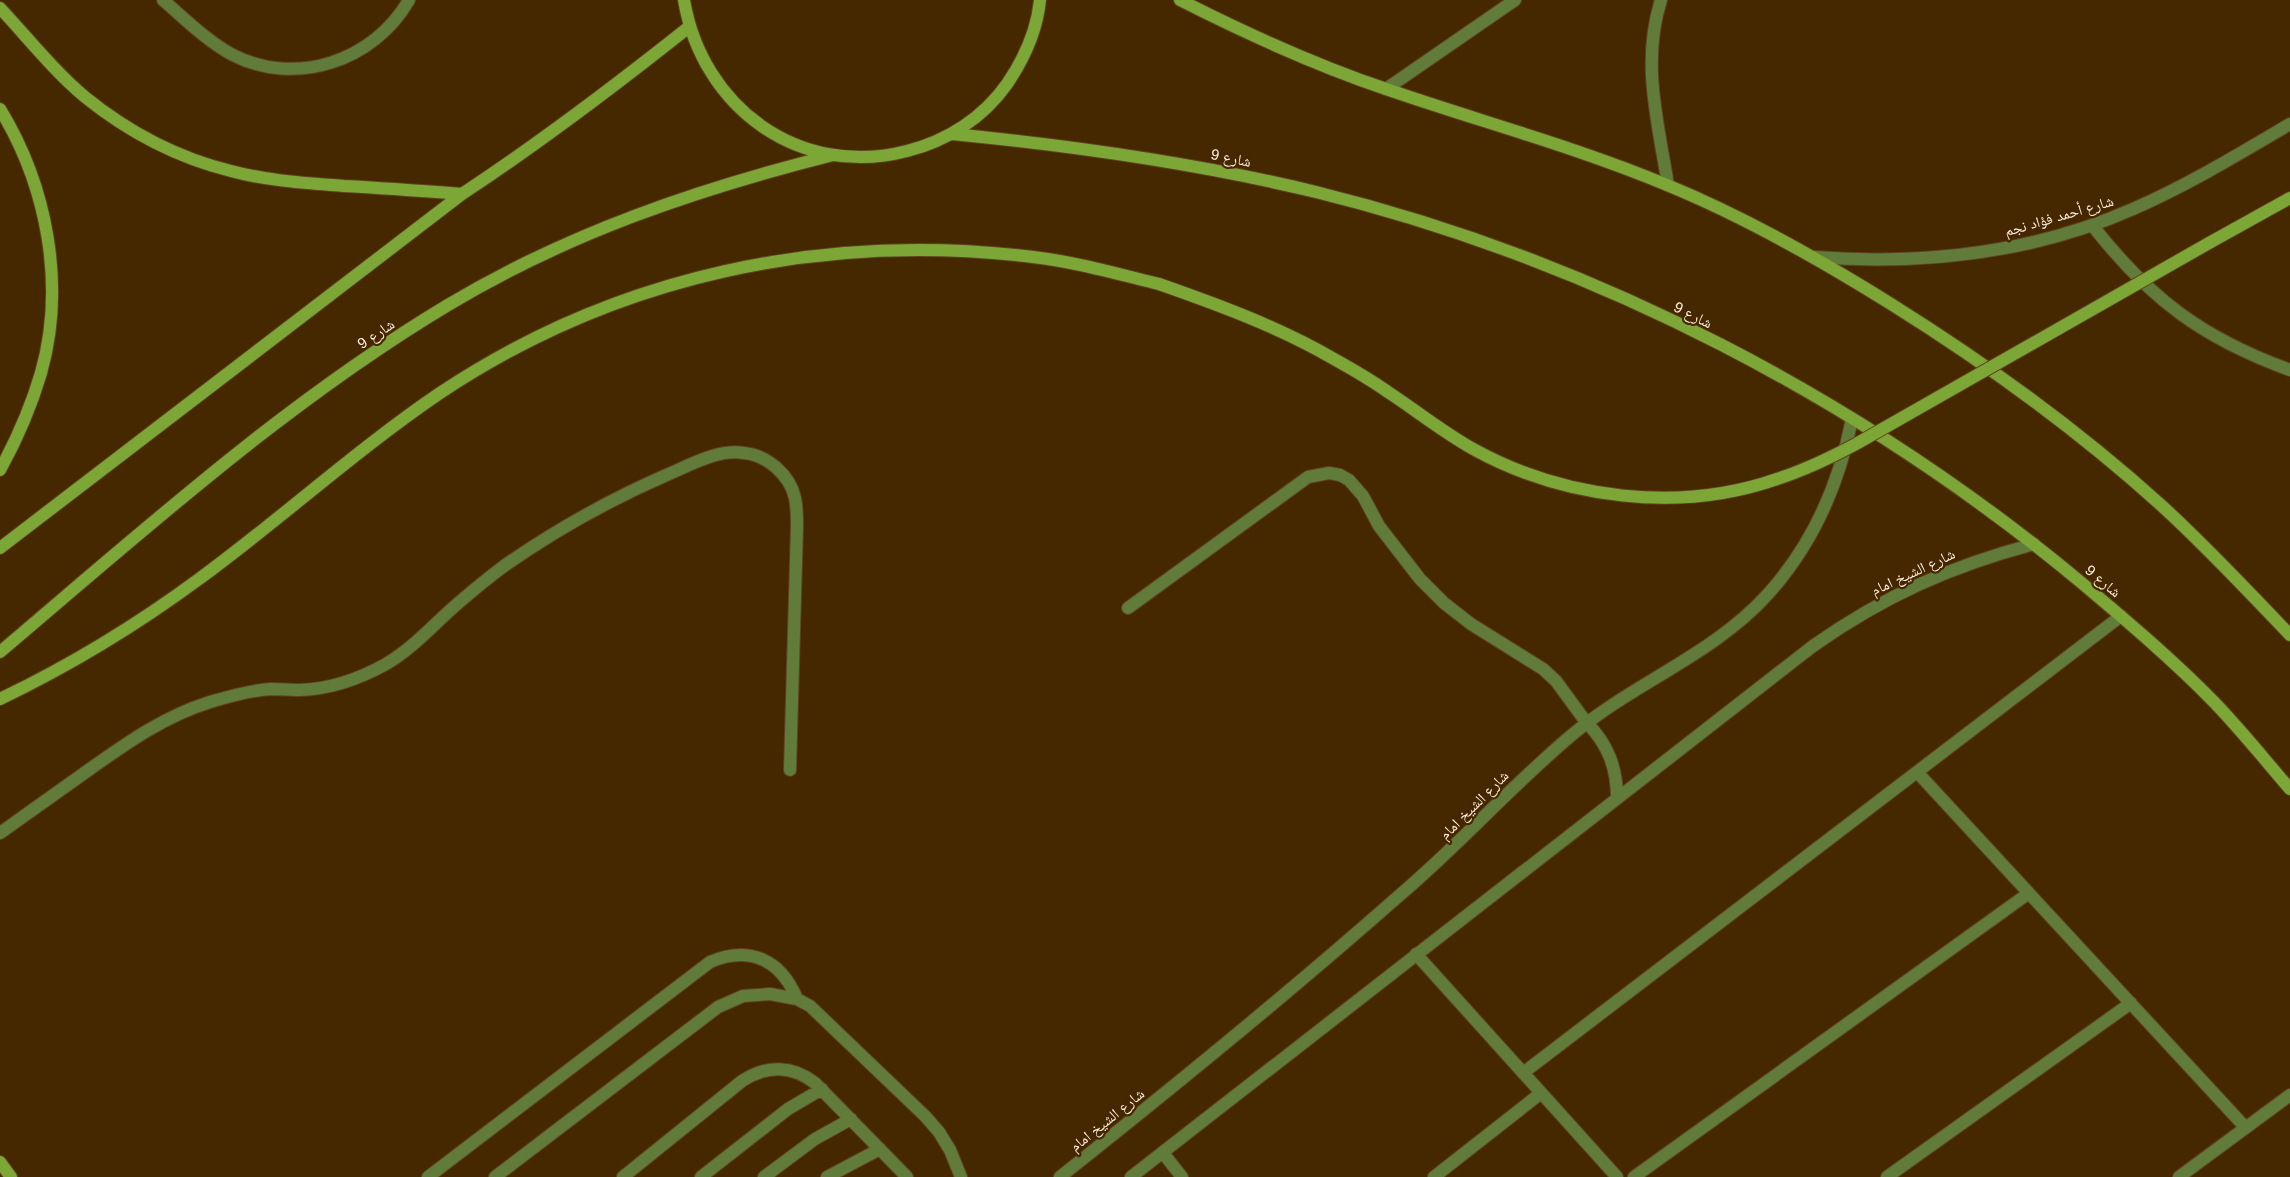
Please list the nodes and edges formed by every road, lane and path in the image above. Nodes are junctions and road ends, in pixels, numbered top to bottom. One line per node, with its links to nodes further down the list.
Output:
1 (163, 0): 2 (street)
2 (409, 0)
3 (684, 0): 9 (main road)
4 (1040, 0): 13 (main road)
5 (1180, 0): 10 (main road)
6 (1515, 0): 10 (street)
7 (1661, 0): 15 (street)
8 (0, 8): 16 (main road)
9 (689, 27): 14 (main road); 16 (main road)
10 (1386, 89): 15 (main road)
11 (0, 109): 22 (main road)
12 (2290, 124): 18 (street, شارع أحمد فؤاد نجم)
13 (952, 134): 14 (main road); 21 (main road, شارع 9)
14 (833, 155): 28 (main road, شارع 9)
15 (1668, 185): 19 (main road)
16 (462, 194): 24 (main road)
17 (2290, 198): 29 (main road, bridge)
18 (2092, 225): 19 (street, شارع أحمد فؤاد نجم); 20 (street)
19 (1815, 257): 27 (main road)
20 (2290, 370)
21 (1852, 419): 23 (main road, شارع 9); 30 (street, شارع الشيخ امام)
22 (0, 470)
23 (2034, 544): 26 (main road, شارع 9); 34 (street, شارع الشيخ امام)
24 (0, 548)
25 (1128, 608): 30 (street)
26 (2121, 616): 32 (street); 33 (main road, شارع 9)
27 (2290, 635)
28 (0, 652)
29 (0, 699)
30 (1586, 722): 34 (street); 59 (street, شارع الشيخ امام)
31 (790, 770): 35 (street)
32 (1917, 772): 36 (street); 40 (street)
33 (2290, 789)
34 (1617, 798): 37 (street, شارع الشيخ امام)
35 (0, 833)
36 (2029, 893): 39 (street); 64 (street)
37 (1416, 954): 40 (street); 47 (street, شارع الشيخ امام)
38 (797, 999): 51 (street); 52 (street); 58 (street)
39 (2131, 1003): 45 (street); 65 (street)
40 (1523, 1073): 42 (street)
41 (822, 1089): 44 (street); 53 (street); 54 (street)
42 (1541, 1093): 62 (street); 63 (street)
43 (2290, 1095): 45 (street)
44 (851, 1119): 46 (street); 55 (street)
45 (2246, 1127): 66 (street)
46 (880, 1149): 49 (street); 57 (street)
47 (1163, 1152): 60 (street, شارع الشيخ امام); 61 (street)
48 (0, 1162): 50 (main road)
49 (841, 1172): 56 (street)
50 (11, 1177)
51 (428, 1177)
52 (495, 1177)
53 (623, 1177)
54 (701, 1177)
55 (764, 1177)
56 (826, 1177)
57 (908, 1177)
58 (961, 1177)
59 (1060, 1177)
60 (1131, 1177)
61 (1182, 1177)
62 (1434, 1177)
63 (1617, 1177)
64 (1634, 1177)
65 (1887, 1177)
66 (2179, 1177)

